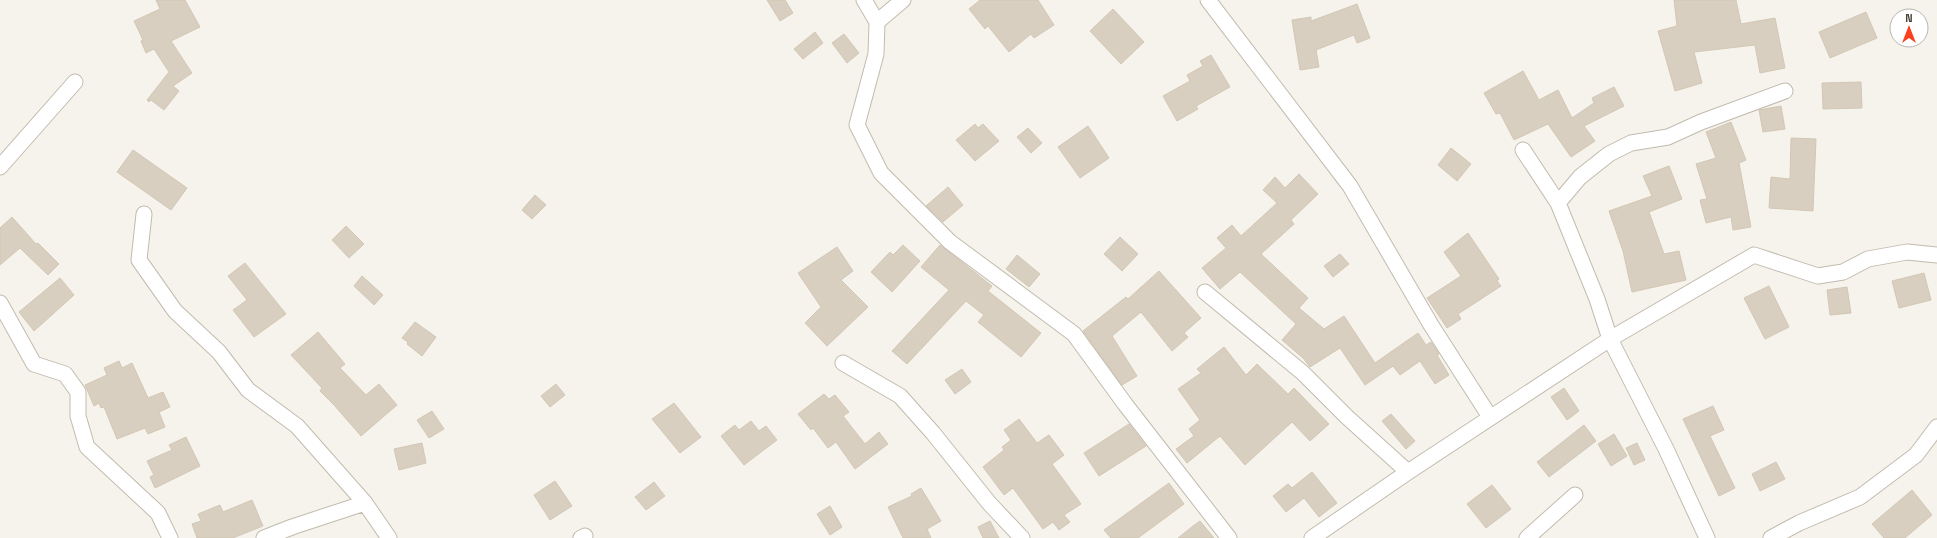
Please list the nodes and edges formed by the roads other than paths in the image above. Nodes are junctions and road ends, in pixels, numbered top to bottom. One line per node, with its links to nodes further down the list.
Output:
1 (864, 0): 4 (street)
2 (903, 0): 4 (street)
3 (1208, 0): 16 (street)
4 (877, 22): 25 (street)
5 (75, 82): 8 (street)
6 (1785, 90): 9 (street)
7 (1523, 150): 9 (street)
8 (0, 167)
9 (1558, 203): 14 (street)
10 (144, 214): 20 (street)
11 (1937, 255): 14 (street)
12 (1205, 292): 18 (street)
13 (0, 303): 21 (street)
14 (1610, 338): 16 (street); 28 (street)
15 (843, 363): 24 (street)
16 (1490, 417): 18 (street)
17 (1937, 427): 29 (street)
18 (1408, 472): 26 (street)
19 (1575, 495): 27 (street)
20 (365, 502): 22 (street); 23 (street)
21 (170, 538)
22 (264, 538)
23 (389, 538)
24 (1022, 538)
25 (1229, 538)
26 (1312, 538)
27 (1527, 538)
28 (1707, 538)
29 (1771, 538)

